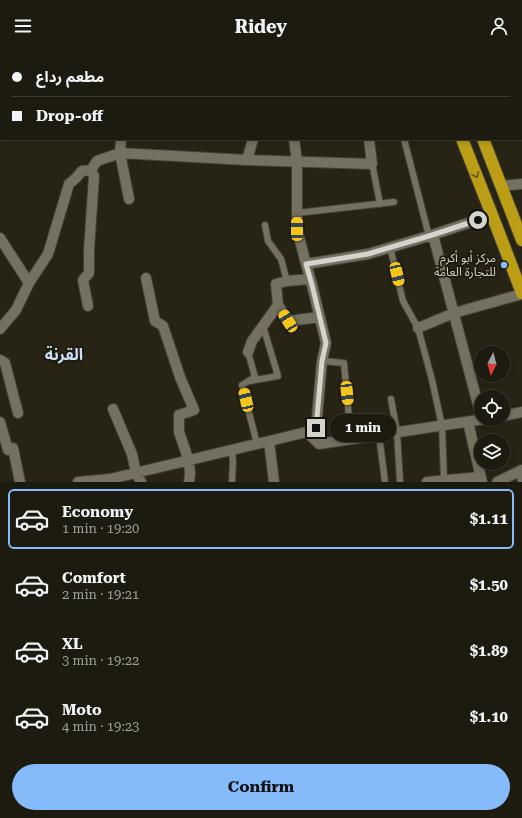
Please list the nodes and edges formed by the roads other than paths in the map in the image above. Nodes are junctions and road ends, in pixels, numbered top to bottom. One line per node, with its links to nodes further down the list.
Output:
1 (121, 140): 8 (street)
2 (253, 140): 9 (street)
3 (294, 140): 10 (street)
4 (369, 140): 11 (street)
5 (404, 140): 21 (lane)
6 (462, 140): 19 (highway, one-way to 19)
7 (483, 140): 14 (highway)
8 (120, 153): 9 (street); 12 (street); 15 (street)
9 (247, 160): 10 (street)
10 (298, 162): 11 (street); 18 (street)
11 (372, 162): 17 (lane)
12 (90, 170): 29 (street); 32 (street)
13 (522, 184): 14 (street)
14 (501, 186): 23 (highway)
15 (129, 199)
16 (394, 202): 17 (lane)
17 (380, 204): 18 (lane)
18 (297, 213): 25 (street)
19 (492, 215): 21 (street); 30 (highway)
20 (265, 225): 28 (lane)
21 (431, 235): 24 (street); 33 (street)
22 (0, 238): 29 (street)
23 (522, 240)
24 (390, 247): 25 (street); 36 (lane)
25 (306, 264): 27 (street)
26 (146, 278): 59 (street)
27 (310, 279): 28 (street); 34 (street)
28 (287, 281): 31 (street)
29 (29, 283): 37 (street)
30 (522, 294): 33 (street)
31 (278, 305): 34 (street); 35 (street)
32 (88, 306)
33 (454, 313): 36 (street); 42 (street)
34 (320, 317): 40 (street)
35 (263, 326): 38 (street); 41 (lane)
36 (418, 328): 51 (lane)
37 (0, 329)
38 (248, 352): 41 (lane)
39 (0, 360): 46 (street)
40 (322, 361): 52 (street); 55 (lane)
41 (248, 381): 57 (lane)
42 (474, 390)
43 (391, 399): 53 (lane)
44 (113, 409): 61 (street)
45 (522, 412): 47 (street)
46 (18, 413)
47 (510, 415)
48 (474, 421): 50 (street)
49 (0, 422): 65 (street)
50 (468, 422): 51 (street); 63 (street)
51 (442, 426): 53 (street); 64 (lane)
52 (307, 432): 55 (street); 56 (street)
53 (397, 432): 54 (street); 72 (lane)
54 (379, 435): 55 (street); 71 (lane)
55 (351, 439)
56 (269, 441): 57 (street); 69 (street)
57 (256, 444): 58 (street)
58 (232, 450): 59 (street); 68 (lane)
59 (189, 461): 61 (street); 67 (street)
60 (520, 470): 74 (street); 75 (lane)
61 (138, 478): 62 (street)
62 (120, 479): 66 (street)
63 (481, 479): 64 (street)
64 (444, 480): 73 (street)
65 (20, 482)
66 (78, 482)
67 (190, 482)
68 (232, 482)
69 (274, 482): 70 (street)
70 (277, 482)
71 (385, 482)
72 (400, 482)
73 (427, 482)
74 (497, 482)
75 (522, 482)

